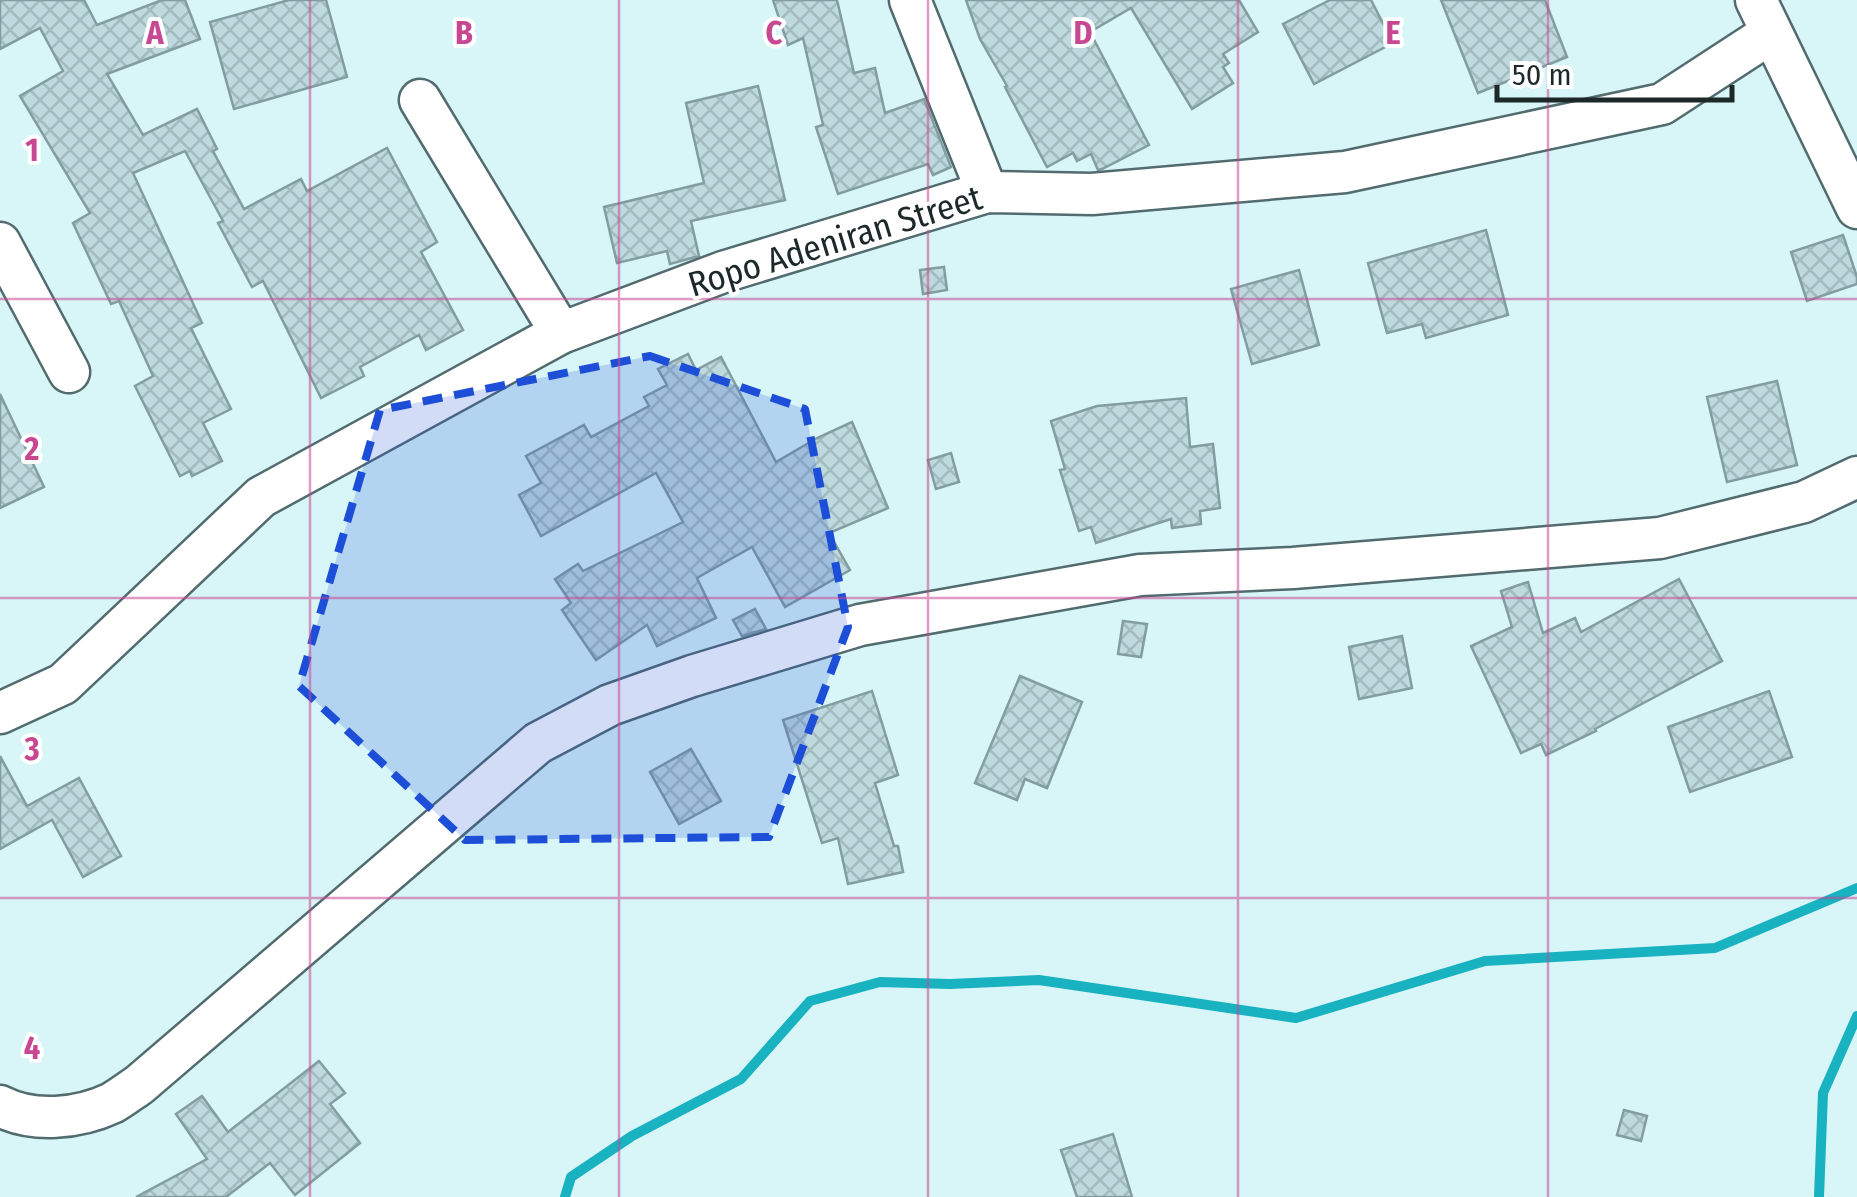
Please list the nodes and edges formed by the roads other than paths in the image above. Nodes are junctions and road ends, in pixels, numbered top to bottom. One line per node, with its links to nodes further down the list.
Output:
1 (910, 0): 4 (street)
2 (1764, 16): 4 (street, Ropo Adeniran Street); 5 (street)
3 (420, 100): 7 (street)
4 (988, 192): 7 (street, Ropo Adeniran Street)
5 (1857, 208)
6 (0, 243): 8 (street)
7 (561, 333): 10 (street, Ropo Adeniran Street)
8 (69, 372)
9 (1857, 477): 11 (street)
10 (0, 714)
11 (0, 1106)

